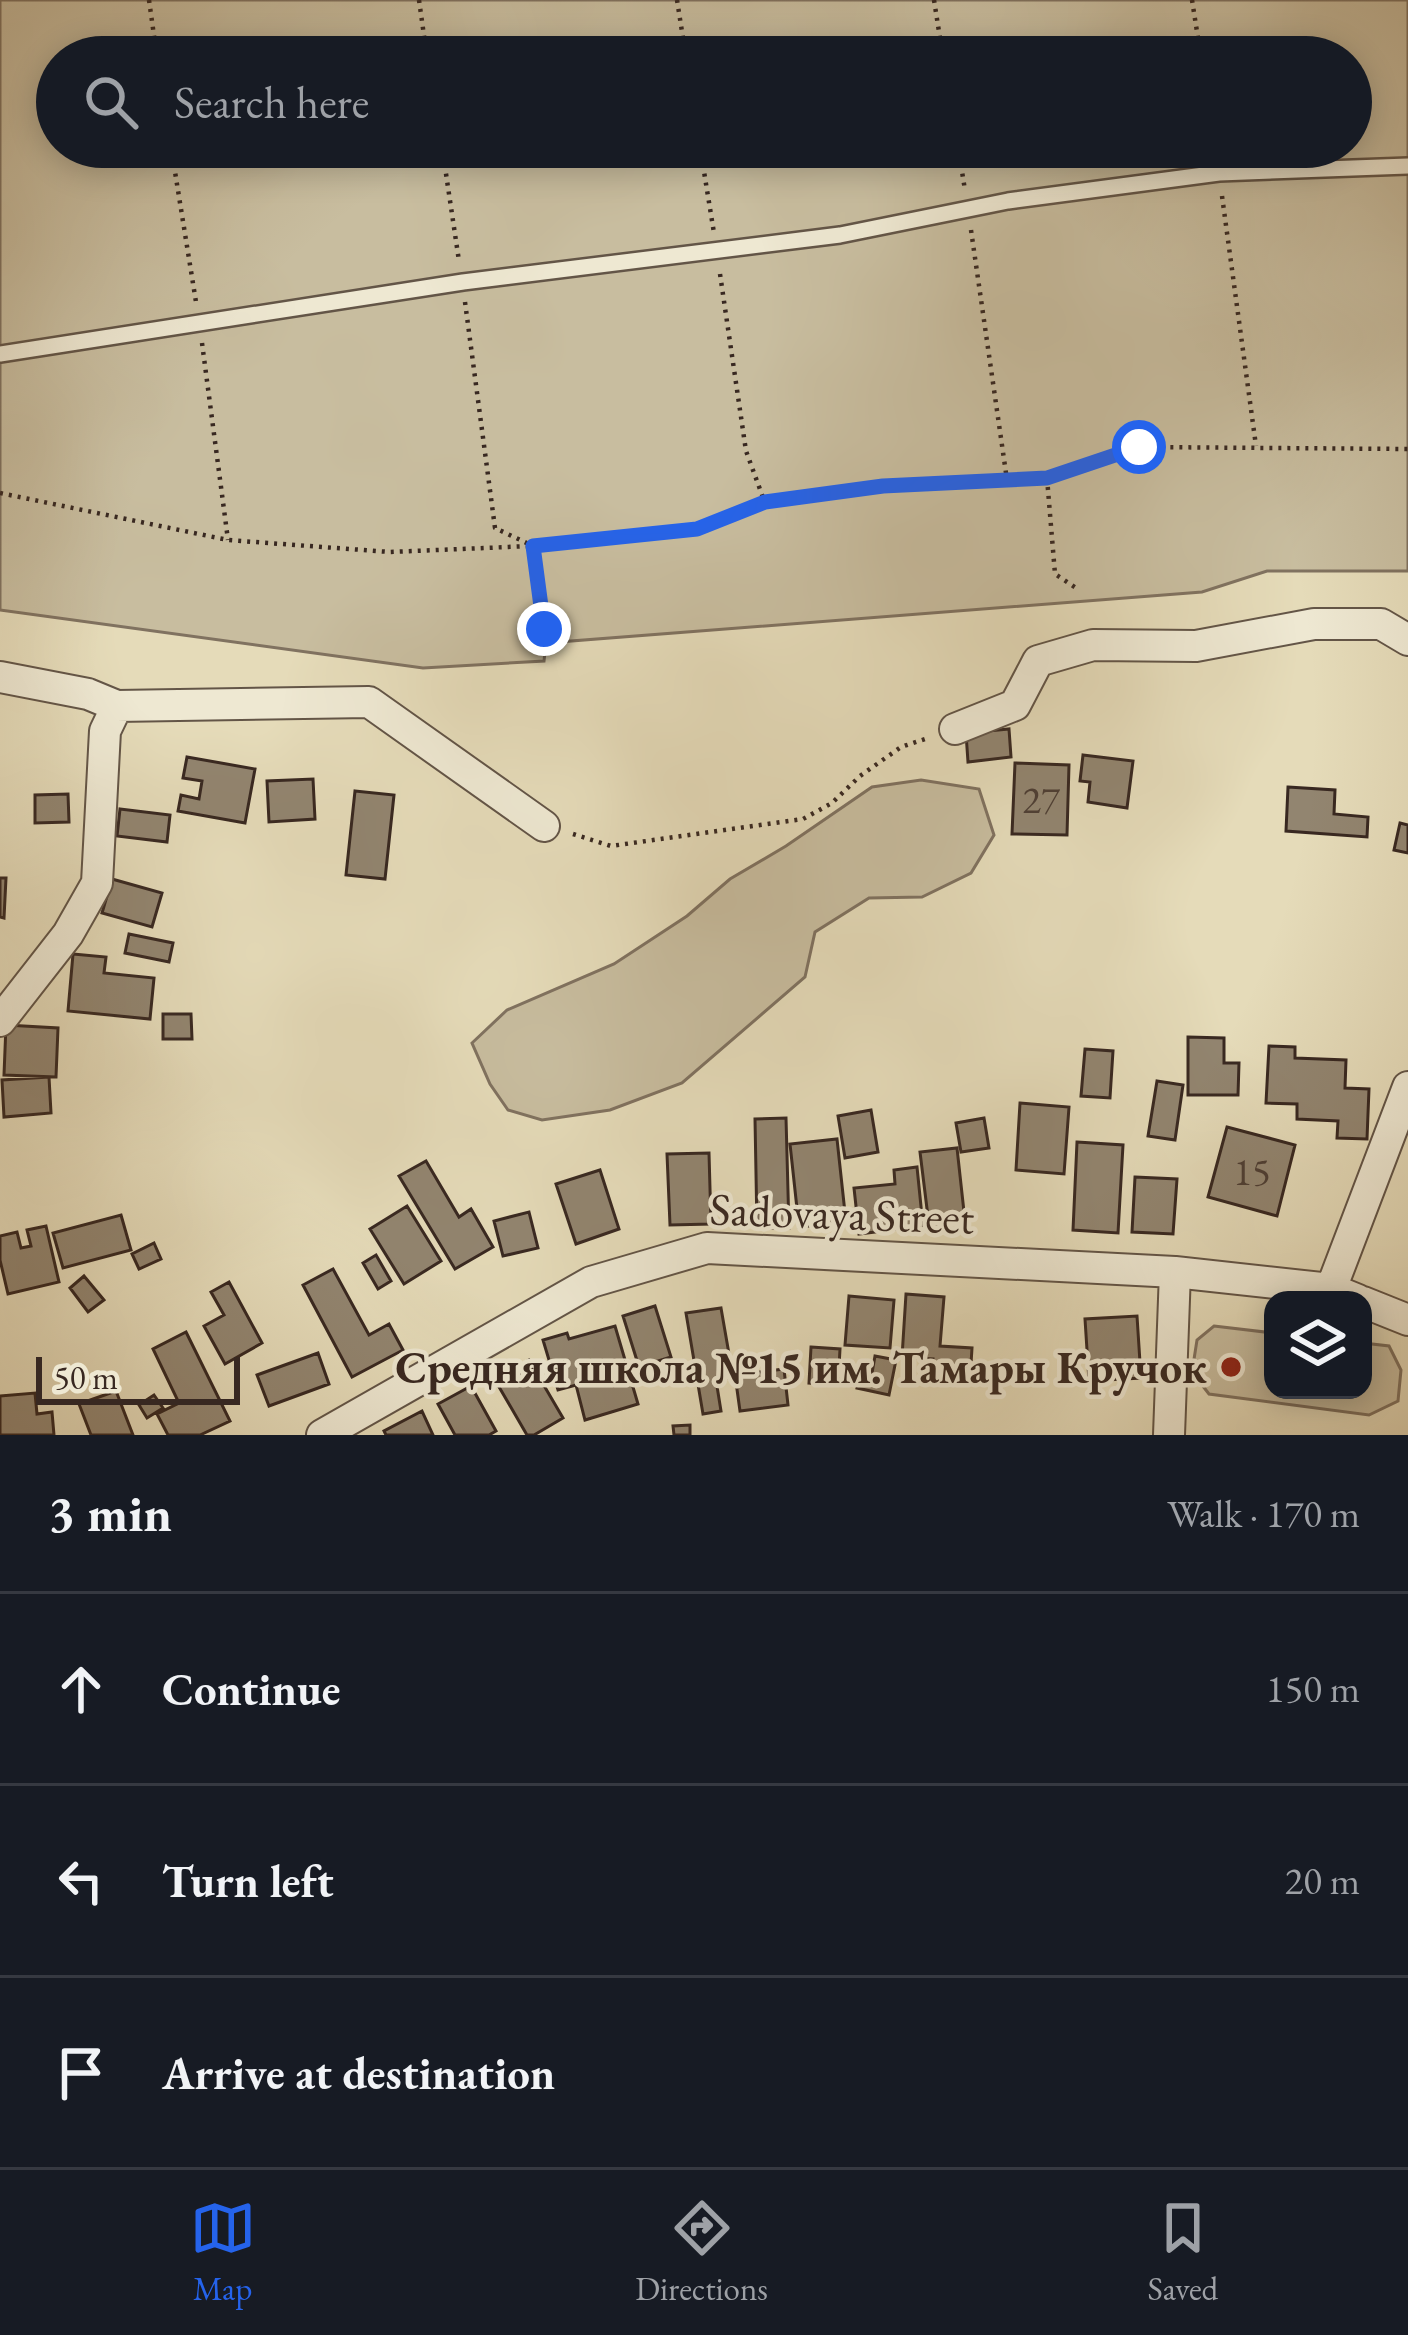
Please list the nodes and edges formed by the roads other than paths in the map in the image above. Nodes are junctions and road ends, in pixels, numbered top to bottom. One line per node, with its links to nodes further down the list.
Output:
1 (1408, 166): 2 (lane)
2 (1372, 167)
3 (1354, 168): 4 (lane)
4 (0, 354)
5 (1408, 640): 8 (street)
6 (0, 677): 7 (street)
7 (117, 706): 9 (street); 10 (street)
8 (955, 729)
9 (544, 826)
10 (0, 1022)
11 (1408, 1087): 14 (street)
12 (1175, 1272): 13 (street, Sadovaya Street); 17 (street, Sadovaya Street); 18 (street)
13 (1309, 1291)
14 (1353, 1291)
15 (1372, 1305): 16 (street, Sadovaya Street)
16 (1408, 1320)
17 (322, 1435)
18 (1169, 1435)

